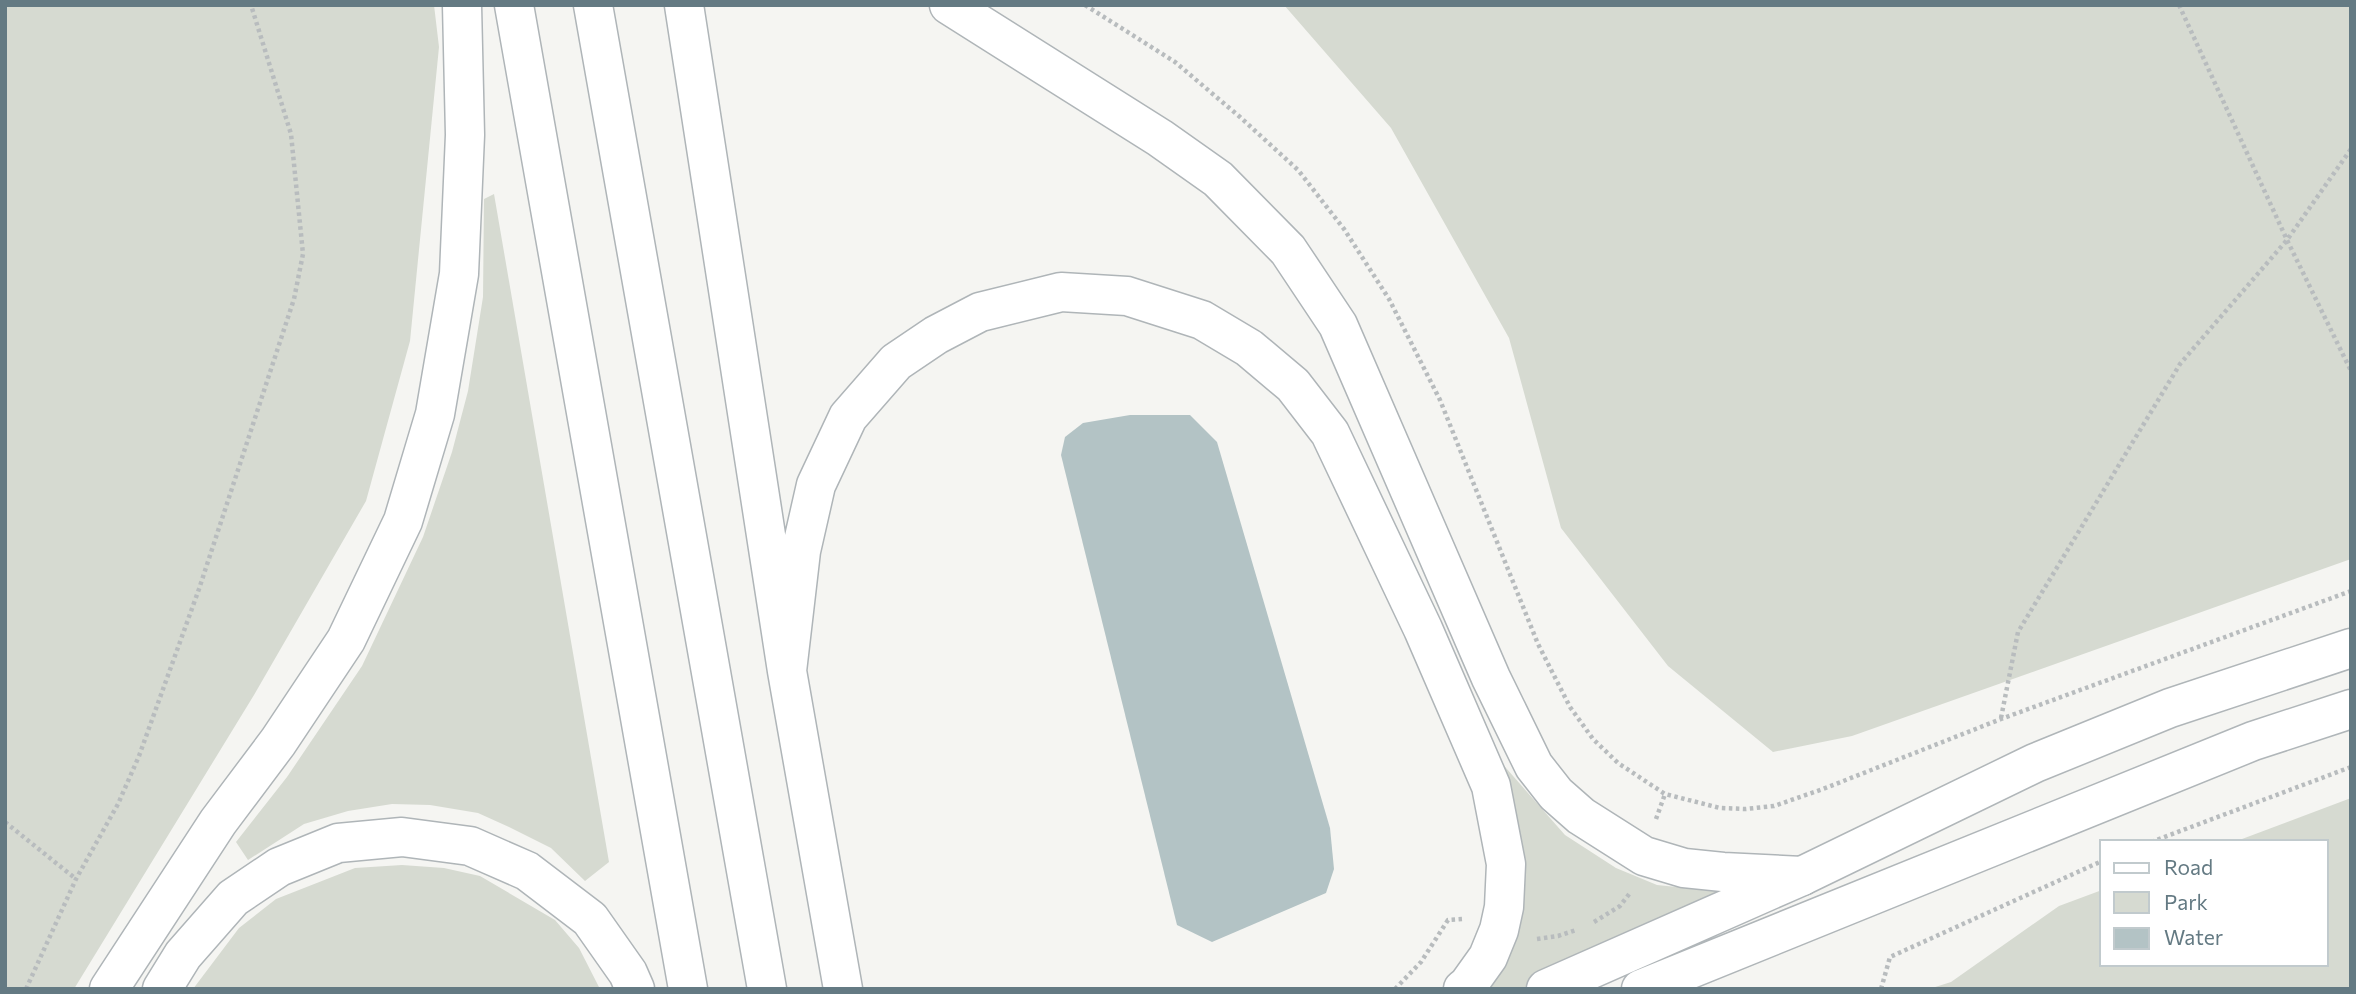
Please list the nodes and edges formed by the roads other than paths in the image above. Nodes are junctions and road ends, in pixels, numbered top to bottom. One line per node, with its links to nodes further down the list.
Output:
1 (463, 5): 10 (main road)
2 (513, 5): 13 (main road)
3 (593, 5): 14 (main road)
4 (684, 5): 7 (main road)
5 (949, 5): 9 (main road)
6 (2351, 648): 9 (main road)
7 (787, 671): 15 (main road); 16 (main road)
8 (2351, 709): 18 (main road)
9 (1802, 876): 17 (main road)
10 (109, 989)
11 (162, 989): 12 (main road)
12 (635, 989)
13 (688, 989)
14 (767, 989)
15 (843, 989)
16 (1463, 989)
17 (1546, 989)
18 (1641, 989)

